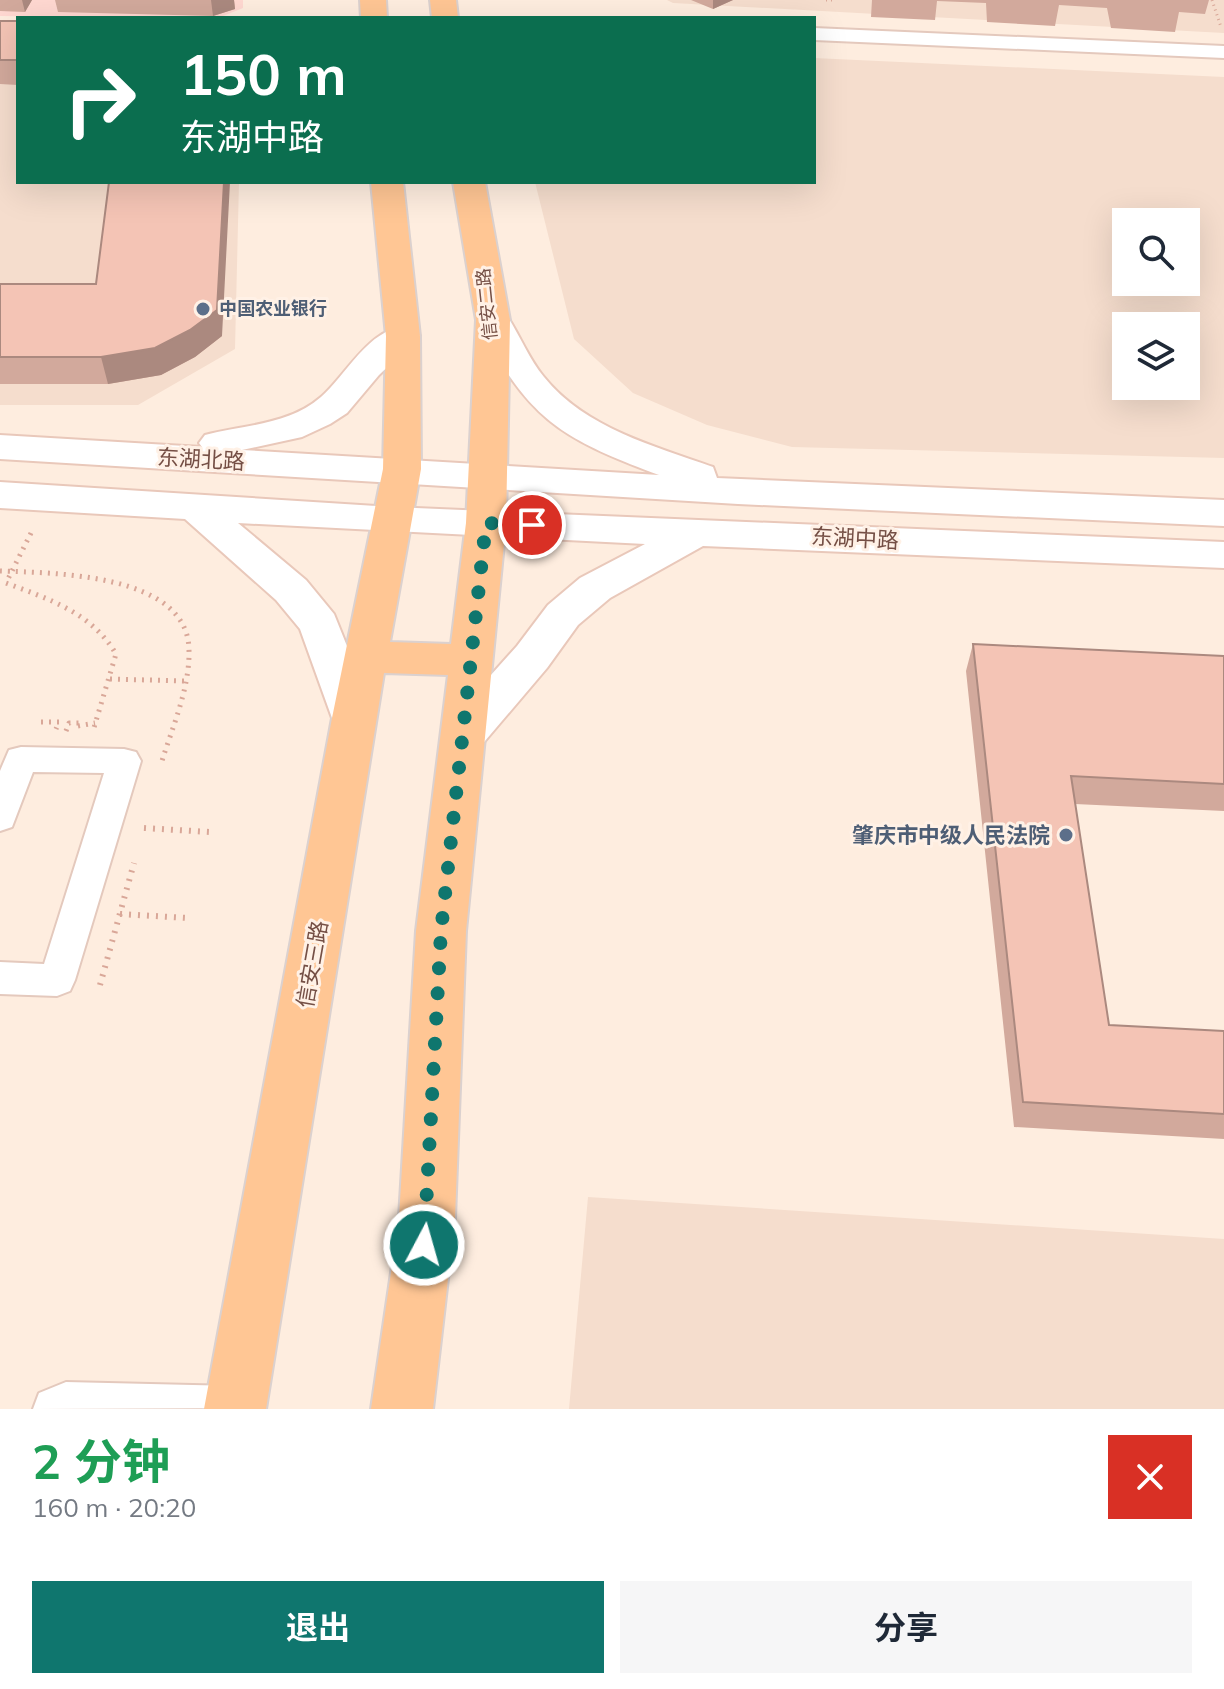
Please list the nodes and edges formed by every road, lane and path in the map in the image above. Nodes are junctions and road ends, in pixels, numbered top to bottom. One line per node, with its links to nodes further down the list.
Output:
1 (826, 0): 2 (path)
2 (832, 0)
3 (1212, 0): 5 (path)
4 (816, 34): 6 (street)
5 (1223, 35)
6 (1224, 52)
7 (387, 184): 10 (main road)
8 (469, 184): 9 (main road, 信安二路)
9 (493, 320): 15 (main road, 信安二路); 17 (main road)
10 (403, 336): 12 (main road); 14 (main road)
11 (0, 447): 12 (main road, 东湖北路)
12 (140, 455): 13 (main road, 东湖北路)
13 (244, 461): 14 (main road, 东湖北路); 19 (main road)
14 (402, 469): 15 (main road, 东湖北路); 21 (main road, 信安三路)
15 (488, 475): 16 (main road, 东湖中路); 22 (main road, 信安二路)
16 (632, 485): 17 (main road, 东湖中路); 23 (main road)
17 (738, 492): 20 (main road, 东湖中路)
18 (0, 495): 19 (main road)
19 (199, 511): 21 (main road); 31 (main road)
20 (1224, 513)
21 (392, 520): 22 (main road, 东湖中路); 27 (main road, 信安三路)
22 (486, 523): 23 (main road, 东湖中路); 28 (main road)
23 (632, 529): 24 (main road, 东湖中路)
24 (699, 531): 26 (main road, 东湖中路); 33 (main road)
25 (31, 533): 29 (path)
26 (1224, 555)
27 (366, 657): 28 (main road); 31 (main road, 信安三路)
28 (471, 660): 33 (main road)
29 (110, 679): 30 (path); 32 (path)
30 (185, 681)
31 (354, 718): 41 (main road, 信安三路)
32 (91, 735)
33 (463, 736): 42 (main road)
34 (0, 818): 39 (street)
35 (144, 828): 36 (path)
36 (210, 832)
37 (120, 914): 38 (path)
38 (188, 918)
39 (0, 978)
40 (55, 1409): 41 (street)
41 (235, 1409)
42 (402, 1409)

